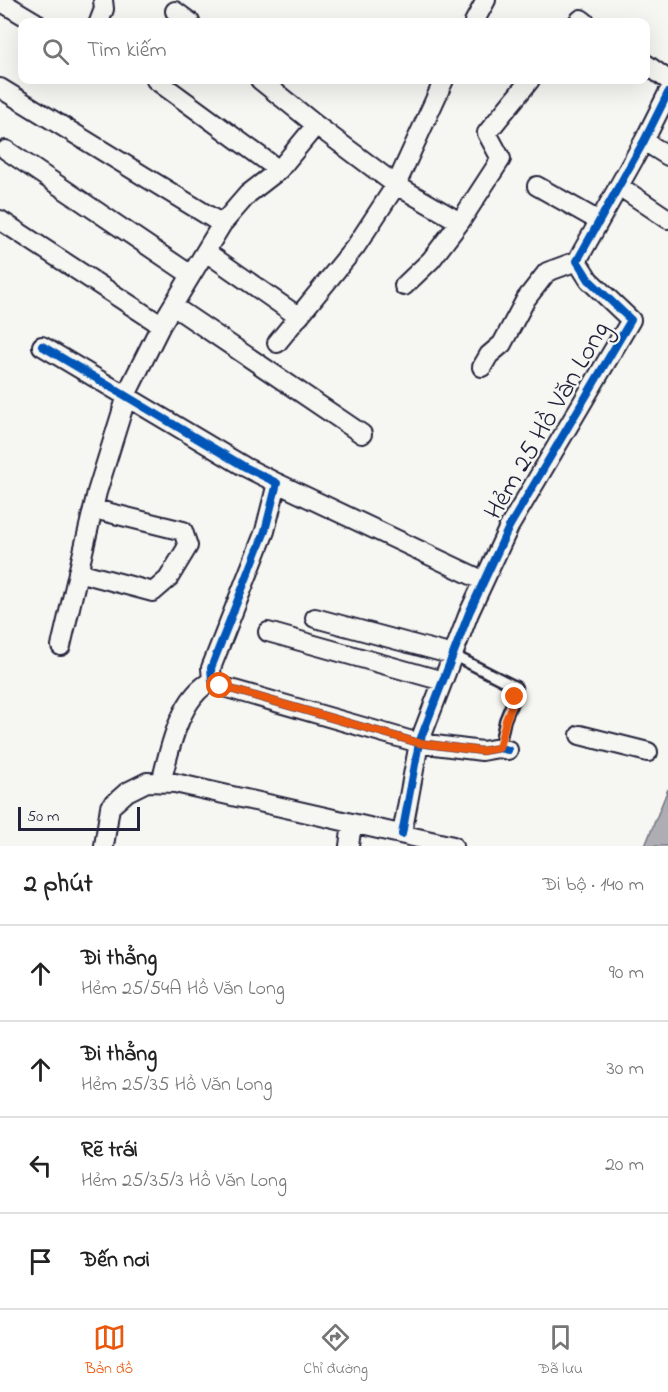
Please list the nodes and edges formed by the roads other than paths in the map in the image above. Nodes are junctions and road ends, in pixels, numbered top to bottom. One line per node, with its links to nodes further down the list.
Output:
1 (103, 0): 6 (street)
2 (486, 0): 8 (street)
3 (0, 1): 5 (street)
4 (175, 11): 7 (street)
5 (28, 18)
6 (101, 18)
7 (185, 18)
8 (476, 18)
9 (650, 67): 10 (street)
10 (668, 80)
11 (161, 84): 21 (street)
12 (265, 84): 17 (street)
13 (442, 84): 22 (street)
14 (527, 84): 28 (street)
15 (0, 88): 29 (street)
16 (668, 93): 18 (street)
17 (316, 125): 21 (street); 22 (street)
18 (644, 141): 20 (street); 24 (street)
19 (6, 150): 32 (street)
20 (668, 156)
21 (279, 170): 29 (street)
22 (396, 184): 28 (street); 35 (street)
23 (537, 186): 27 (street)
24 (619, 186): 25 (street); 27 (street)
25 (668, 219)
26 (0, 220): 36 (street)
27 (599, 221): 31 (street)
28 (460, 222): 33 (street)
29 (222, 224): 30 (street)
30 (206, 252): 32 (street); 35 (street)
31 (577, 261): 39 (street); 45 (street, Hẻm 25 Hồ Văn Long)
32 (191, 275): 34 (street)
33 (404, 286)
34 (173, 306): 36 (street); 41 (street)
35 (299, 318): 37 (street)
36 (161, 326): 40 (street)
37 (277, 344)
38 (42, 346): 40 (street)
39 (482, 367)
40 (127, 395): 42 (street); 43 (street)
41 (362, 434)
42 (277, 483): 45 (street); 50 (street)
43 (94, 509): 44 (street); 44 (street)
44 (78, 572): 48 (street)
45 (484, 581): 49 (street, Hẻm 25 Hồ Văn Long)
46 (315, 618): 49 (street)
47 (267, 632): 51 (street)
48 (61, 646)
49 (453, 656): 51 (street, Hẻm 25 Hồ Văn Long); 54 (lane)
50 (212, 681): 53 (street); 56 (street)
51 (443, 681): 53 (street, Hẻm 25 Hồ Văn Long)
52 (580, 735): 55 (street)
53 (419, 743): 54 (street); 58 (street, Hẻm 25 Hồ Văn Long)
54 (503, 749)
55 (648, 752)
56 (161, 783): 57 (street); 59 (street)
57 (352, 823): 58 (street); 60 (street)
58 (402, 834): 61 (street)
59 (104, 846)
60 (349, 846)
61 (453, 846)

